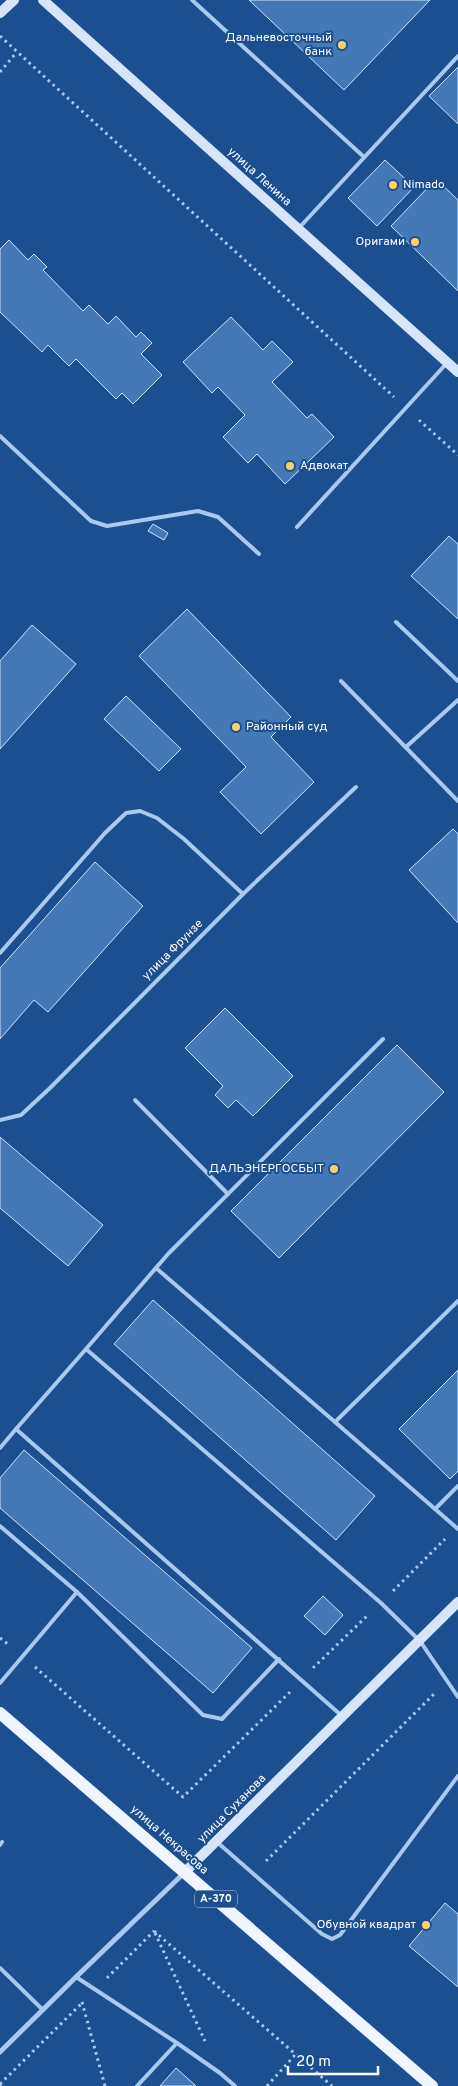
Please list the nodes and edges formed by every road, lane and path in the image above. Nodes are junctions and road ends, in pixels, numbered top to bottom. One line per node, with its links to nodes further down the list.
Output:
1 (14, 0): 4 (main road)
2 (43, 0): 10 (main road, улица Ленина)
3 (192, 0): 9 (lane)
4 (0, 13)
5 (0, 36): 6 (path)
6 (16, 53): 8 (path); 13 (path)
7 (458, 56): 9 (lane)
8 (0, 72)
9 (364, 157): 10 (lane)
10 (298, 229): 11 (main road, улица Ленина)
11 (448, 362): 12 (main road, улица Ленина); 13 (lane)
12 (458, 372)
13 (406, 408): 15 (path); 16 (lane)
14 (0, 436): 17 (lane)
15 (458, 455)
16 (297, 527)
17 (259, 554)
18 (396, 622): 20 (lane)
19 (341, 681): 22 (lane)
20 (458, 681)
21 (458, 700): 22 (lane)
22 (406, 747): 24 (lane)
23 (356, 787): 25 (lane, улица Фрунзе)
24 (458, 801)
25 (243, 894): 26 (lane); 29 (lane, улица Фрунзе)
26 (0, 953)
27 (383, 1039): 30 (lane)
28 (135, 1100): 30 (lane)
29 (0, 1120)
30 (228, 1194): 31 (lane)
31 (156, 1268): 33 (lane); 34 (lane)
32 (458, 1301): 34 (lane)
33 (86, 1349): 35 (lane); 43 (lane)
34 (335, 1422): 38 (lane)
35 (16, 1429): 36 (lane); 47 (lane)
36 (0, 1448)
37 (458, 1486): 38 (lane)
38 (435, 1509): 40 (lane)
39 (0, 1526): 41 (lane)
40 (457, 1528): 43 (path)
41 (77, 1592): 46 (lane); 47 (lane)
42 (458, 1602): 45 (main road, улица Суханова)
43 (381, 1603): 45 (lane); 48 (path)
44 (0, 1638): 46 (path)
45 (420, 1641): 49 (lane); 53 (main road, улица Суханова)
46 (23, 1656): 48 (path); 50 (lane)
47 (279, 1660): 48 (lane)
48 (302, 1680): 53 (lane)
49 (447, 1682): 51 (lane); 57 (path)
50 (0, 1683)
51 (458, 1697)
52 (0, 1713): 56 (main road, улица Некрасова / А-370)
53 (342, 1716): 55 (main road, улица Суханова)
54 (458, 1776): 57 (lane)
55 (216, 1842): 56 (main road, улица Суханова); 57 (lane)
56 (186, 1872): 60 (street, улица Суханова); 74 (main road, улица Некрасова / А-370)
57 (253, 1874)
58 (154, 1931): 61 (path); 66 (path); 67 (path)
59 (0, 1968): 63 (lane)
60 (76, 1977): 61 (lane); 62 (path); 63 (street, улица Суханова)
61 (95, 1989): 62 (path); 64 (lane)
62 (82, 2002): 68 (path); 69 (path)
63 (43, 2010): 65 (street, улица Суханова)
64 (177, 2043): 67 (lane); 70 (lane)
65 (0, 2052)
66 (296, 2054): 72 (path); 73 (path)
67 (220, 2073): 71 (lane)
68 (2, 2085)
69 (105, 2086)
70 (137, 2086)
71 (235, 2086)
72 (267, 2086)
73 (332, 2086)
74 (432, 2086)

